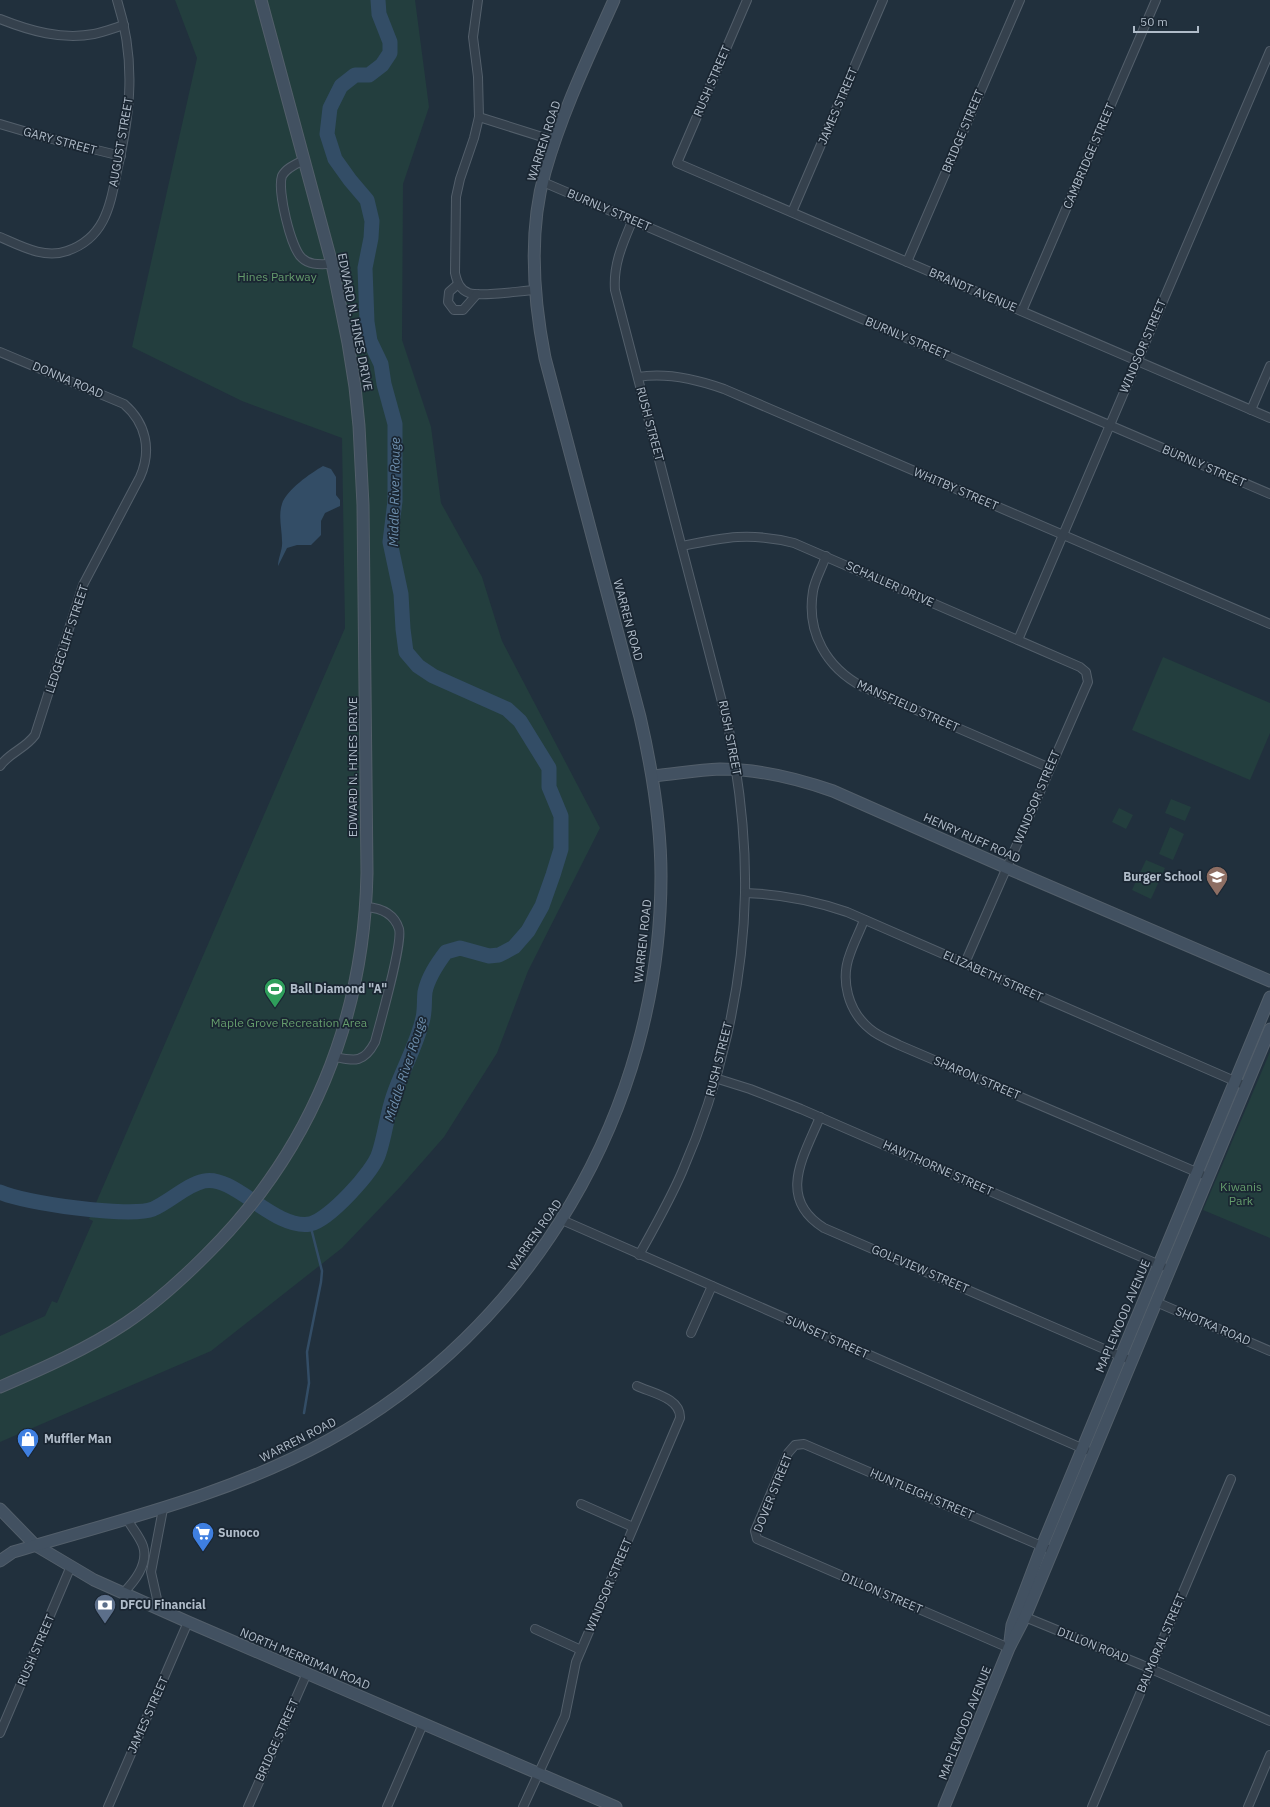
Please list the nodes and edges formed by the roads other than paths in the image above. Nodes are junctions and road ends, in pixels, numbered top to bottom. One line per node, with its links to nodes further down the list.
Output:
1 (117, 0): 10 (street, AUGUST STREET)
2 (261, 0): 16 (street, EDWARD N. HINES DRIVE)
3 (478, 0): 12 (street)
4 (614, 0): 14 (street, WARREN ROAD)
5 (747, 0): 17 (street, RUSH STREET)
6 (883, 0): 19 (street, JAMES STREET)
7 (1020, 0): 22 (street, BRIDGE STREET)
8 (1156, 0): 27 (street, CAMBRIDGE STREET)
9 (0, 19): 10 (street)
10 (124, 25): 15 (street, AUGUST STREET)
11 (1270, 51): 29 (street, WINDSOR STREET)
12 (479, 117): 14 (street); 24 (street)
13 (0, 124): 15 (street, GARY STREET)
14 (555, 141): 18 (street, WARREN ROAD)
15 (121, 156): 21 (street, AUGUST STREET)
16 (304, 160): 23 (street, EDWARD N. HINES DRIVE); 23 (street)
17 (677, 163): 19 (street, BRANDT AVENUE)
18 (543, 182): 20 (street, BURNLY STREET); 25 (street, WARREN ROAD)
19 (792, 212): 22 (street, BRANDT AVENUE)
20 (633, 219): 31 (street, RUSH STREET); 35 (street, BURNLY STREET)
21 (0, 237)
22 (907, 262): 27 (street, BRANDT AVENUE)
23 (332, 264): 49 (street, EDWARD N. HINES DRIVE)
24 (458, 284): 26 (street); 26 (street)
25 (535, 290): 26 (street); 46 (street, WARREN ROAD)
26 (477, 294)
27 (1022, 311): 29 (street, BRANDT AVENUE)
28 (0, 352): 33 (street, DONNA ROAD)
29 (1136, 361): 32 (street, BRANDT AVENUE); 35 (street, WINDSOR STREET)
30 (1270, 366): 32 (street)
31 (638, 377): 37 (street, WHITBY STREET); 38 (street, RUSH STREET)
32 (1251, 410): 34 (street, BRANDT AVENUE)
33 (134, 414): 43 (street, LEDGECLIFF STREET)
34 (1270, 418)
35 (1109, 425): 36 (street, BURNLY STREET); 37 (street, WINDSOR STREET)
36 (1270, 494)
37 (1063, 535): 40 (street, WHITBY STREET); 41 (street, WINDSOR STREET)
38 (682, 546): 39 (street, SCHALLER DRIVE); 45 (street, RUSH STREET)
39 (826, 556): 41 (street, SCHALLER DRIVE); 44 (street, MANSFIELD STREET)
40 (1270, 624)
41 (1018, 640): 42 (street, SCHALLER DRIVE)
42 (1087, 675): 44 (street, WINDSOR STREET)
43 (0, 766)
44 (1050, 768): 47 (street, WINDSOR STREET)
45 (737, 770): 46 (street, HENRY RUFF ROAD); 47 (street, HENRY RUFF ROAD); 48 (street, RUSH STREET)
46 (652, 776): 62 (street, WARREN ROAD)
47 (1006, 868): 51 (street, WINDSOR STREET); 52 (street, HENRY RUFF ROAD)
48 (745, 893): 50 (street, ELIZABETH STREET); 56 (street, RUSH STREET)
49 (366, 907): 55 (street, EDWARD N. HINES DRIVE); 55 (street)
50 (864, 920): 51 (street, ELIZABETH STREET); 60 (street, SHARON STREET)
51 (965, 963): 57 (street, ELIZABETH STREET)
52 (1270, 981)
53 (1270, 997): 57 (street, MAPLEWOOD AVENUE)
54 (1270, 1028): 58 (street, MAPLEWOOD AVENUE)
55 (335, 1057): 73 (street, EDWARD N. HINES DRIVE)
56 (715, 1078): 59 (street, HAWTHORNE STREET); 63 (street, RUSH STREET)
57 (1235, 1082): 58 (street, ELIZABETH STREET); 60 (street, MAPLEWOOD AVENUE)
58 (1246, 1086): 61 (street, MAPLEWOOD AVENUE)
59 (820, 1117): 64 (street, HAWTHORNE STREET); 70 (street, GOLFVIEW STREET)
60 (1197, 1172): 61 (street, SHARON STREET); 64 (street, MAPLEWOOD AVENUE)
61 (1208, 1177): 65 (street, MAPLEWOOD AVENUE)
62 (562, 1220): 63 (street, SUNSET STREET); 80 (street, WARREN ROAD)
63 (639, 1255): 66 (street, SUNSET STREET)
64 (1158, 1265): 65 (street, HAWTHORNE STREET); 70 (street, MAPLEWOOD AVENUE)
65 (1169, 1269): 67 (street, MAPLEWOOD AVENUE)
66 (712, 1286): 68 (street); 75 (street, SUNSET STREET)
67 (1156, 1302): 69 (street, SHOTKA ROAD); 71 (street, MAPLEWOOD AVENUE)
68 (691, 1333)
69 (1270, 1351)
70 (1120, 1356): 71 (street, GOLFVIEW STREET); 75 (street, MAPLEWOOD AVENUE)
71 (1131, 1361): 76 (street, MAPLEWOOD AVENUE)
72 (637, 1386): 82 (street, WINDSOR STREET)
73 (0, 1387)
74 (791, 1448): 83 (street, DOVER STREET); 85 (street, HUNTLEIGH STREET)
75 (1082, 1448): 76 (street, SUNSET STREET); 85 (street, MAPLEWOOD AVENUE)
76 (1092, 1453): 86 (street, MAPLEWOOD AVENUE)
77 (1232, 1479): 96 (street, BALMORAL STREET)
78 (581, 1504): 82 (street)
79 (0, 1509): 84 (street, NORTH MERRIMAN ROAD)
80 (163, 1509): 81 (street, WARREN ROAD); 90 (street)
81 (127, 1519): 84 (street, WARREN ROAD); 89 (street)
82 (633, 1527): 95 (street, WINDSOR STREET)
83 (755, 1537): 94 (street, DILLON STREET)
84 (35, 1546): 87 (street, WARREN ROAD); 88 (street, NORTH MERRIMAN ROAD)
85 (1042, 1546): 86 (street, HUNTLEIGH STREET); 94 (street, MAPLEWOOD AVENUE)
86 (1052, 1550): 91 (street, MAPLEWOOD AVENUE)
87 (0, 1561)
88 (71, 1566): 89 (street, NORTH MERRIMAN ROAD); 100 (street, RUSH STREET)
89 (123, 1593): 90 (street, NORTH MERRIMAN ROAD)
90 (159, 1608): 92 (street, NORTH MERRIMAN ROAD)
91 (1025, 1617): 94 (street, MAPLEWOOD AVENUE); 96 (street, DILLON ROAD)
92 (188, 1622): 97 (street, NORTH MERRIMAN ROAD); 103 (street, JAMES STREET)
93 (535, 1629): 95 (street)
94 (1009, 1648): 108 (street, MAPLEWOOD AVENUE)
95 (581, 1650): 102 (street, WINDSOR STREET)
96 (1150, 1669): 98 (street, DILLON ROAD); 109 (street, BALMORAL STREET)
97 (307, 1673): 99 (street, NORTH MERRIMAN ROAD); 104 (street, BRIDGE STREET)
98 (1270, 1721)
99 (423, 1724): 102 (street, NORTH MERRIMAN ROAD); 105 (street)
100 (0, 1733)
101 (1270, 1755): 110 (street)
102 (539, 1774): 106 (street, WINDSOR STREET); 107 (street, NORTH MERRIMAN ROAD)
103 (108, 1807)
104 (248, 1807)
105 (387, 1807)
106 (523, 1807)
107 (616, 1807)
108 (944, 1807)
109 (1092, 1807)
110 (1248, 1807)

